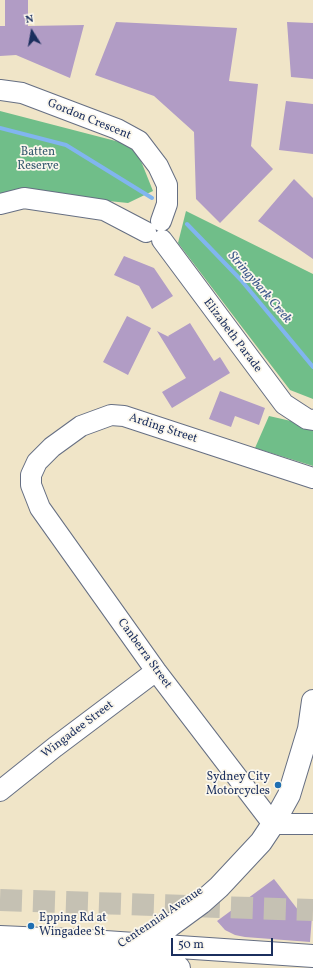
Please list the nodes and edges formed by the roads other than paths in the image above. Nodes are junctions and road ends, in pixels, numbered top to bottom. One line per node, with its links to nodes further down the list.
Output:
1 (0, 90): 3 (street, Gordon Crescent)
2 (0, 204): 3 (street, Elizabeth Parade)
3 (156, 231): 4 (street, Elizabeth Parade)
4 (313, 420)
5 (31, 475): 6 (street, Arding Street); 7 (street, Canberra Street)
6 (313, 478)
7 (156, 671): 9 (street, Wingadee Street); 10 (street, Canberra Street)
8 (313, 701): 10 (main road, Centennial Avenue)
9 (0, 791)
10 (273, 824): 11 (street); 12 (main road, Centennial Avenue)
11 (313, 824)
12 (236, 868): 13 (main road, Centennial Avenue); 15 (main road, Centennial Avenue)
13 (195, 908): 16 (main road, Centennial Avenue); 17 (main road)
14 (0, 937): 15 (main road)
15 (124, 943): 16 (main road); 20 (main road, Centennial Avenue)
16 (146, 945): 17 (main road); 20 (main road, Centennial Avenue)
17 (202, 948): 18 (main road)
18 (313, 956)
19 (11, 962): 20 (main road)
20 (102, 966): 21 (main road)
21 (179, 968)

